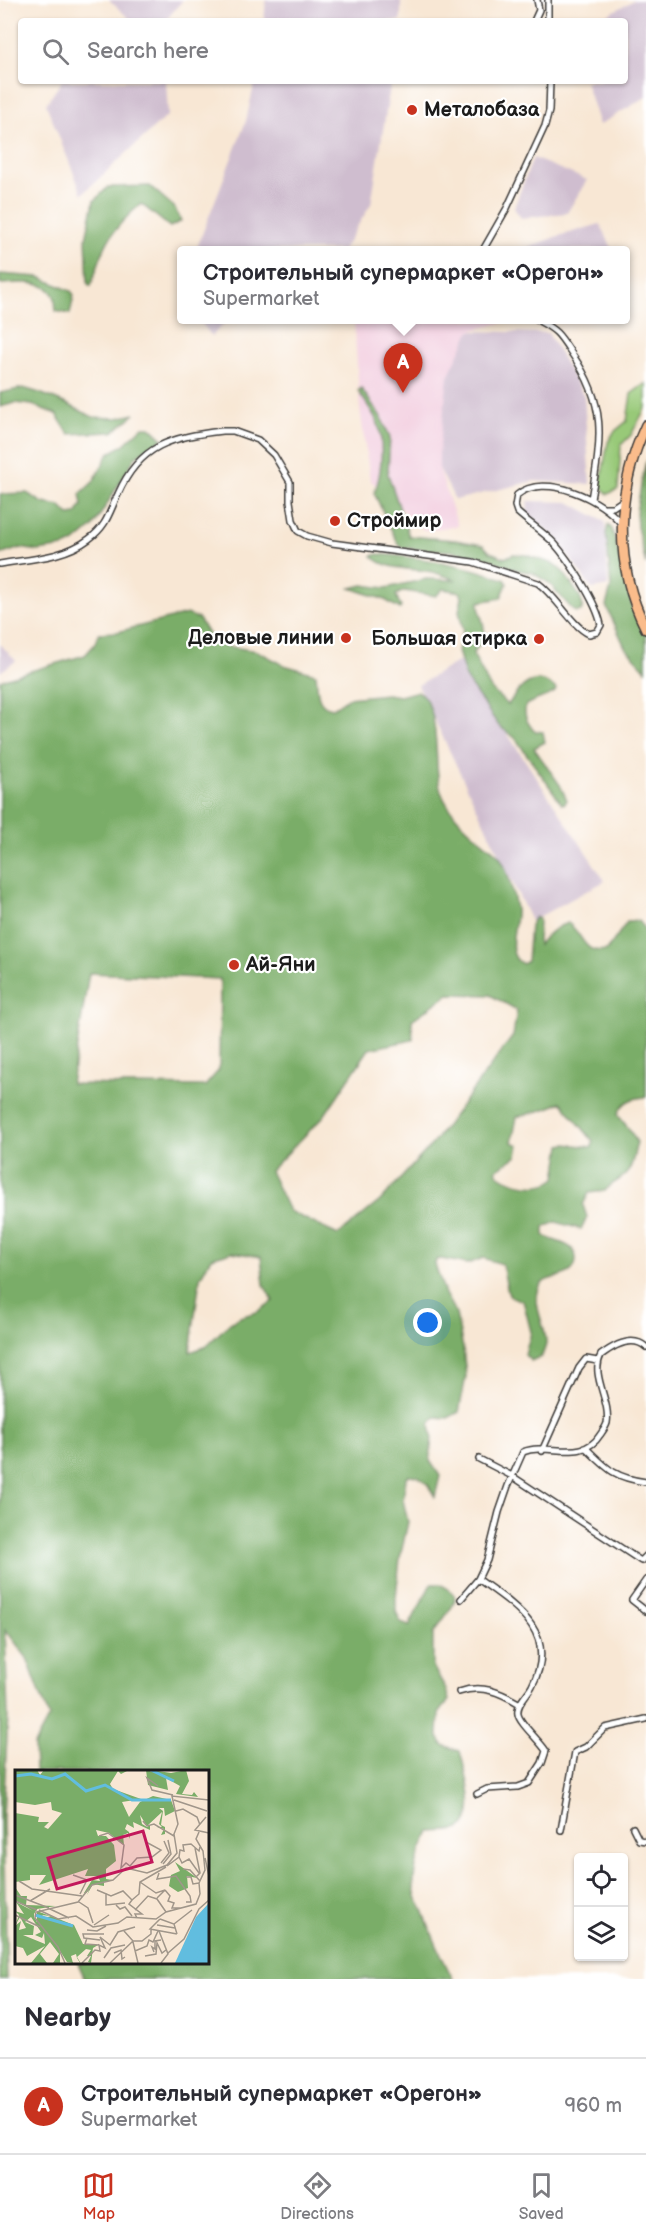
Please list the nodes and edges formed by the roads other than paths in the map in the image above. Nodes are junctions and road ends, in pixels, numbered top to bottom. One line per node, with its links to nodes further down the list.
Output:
1 (537, 0): 3 (street)
2 (548, 0): 4 (street)
3 (535, 18)
4 (548, 18)
5 (550, 84): 6 (street)
6 (485, 246)
7 (545, 324): 11 (street)
8 (646, 424): 10 (highway)
9 (646, 432): 10 (highway)
10 (626, 497): 12 (street); 13 (highway); 14 (highway)
11 (591, 499): 12 (street); 15 (street)
12 (605, 507): 13 (street)
13 (622, 524): 14 (street); 17 (highway)
14 (625, 537): 16 (highway)
15 (0, 564)
16 (646, 616)
17 (646, 629)
18 (646, 1347): 19 (street)
19 (598, 1361): 20 (street); 21 (street)
20 (587, 1449): 21 (street); 24 (street)
21 (542, 1451): 23 (street)
22 (479, 1459): 23 (street)
23 (512, 1476): 25 (street); 26 (street)
24 (646, 1482)
25 (646, 1556)
26 (478, 1579): 28 (street); 31 (street)
27 (646, 1580): 29 (street)
28 (461, 1599)
29 (646, 1611)
30 (459, 1692): 31 (street)
31 (520, 1704): 33 (street)
32 (646, 1719): 35 (street)
33 (477, 1794)
34 (633, 1828): 36 (street)
35 (561, 1830)
36 (646, 1841)

